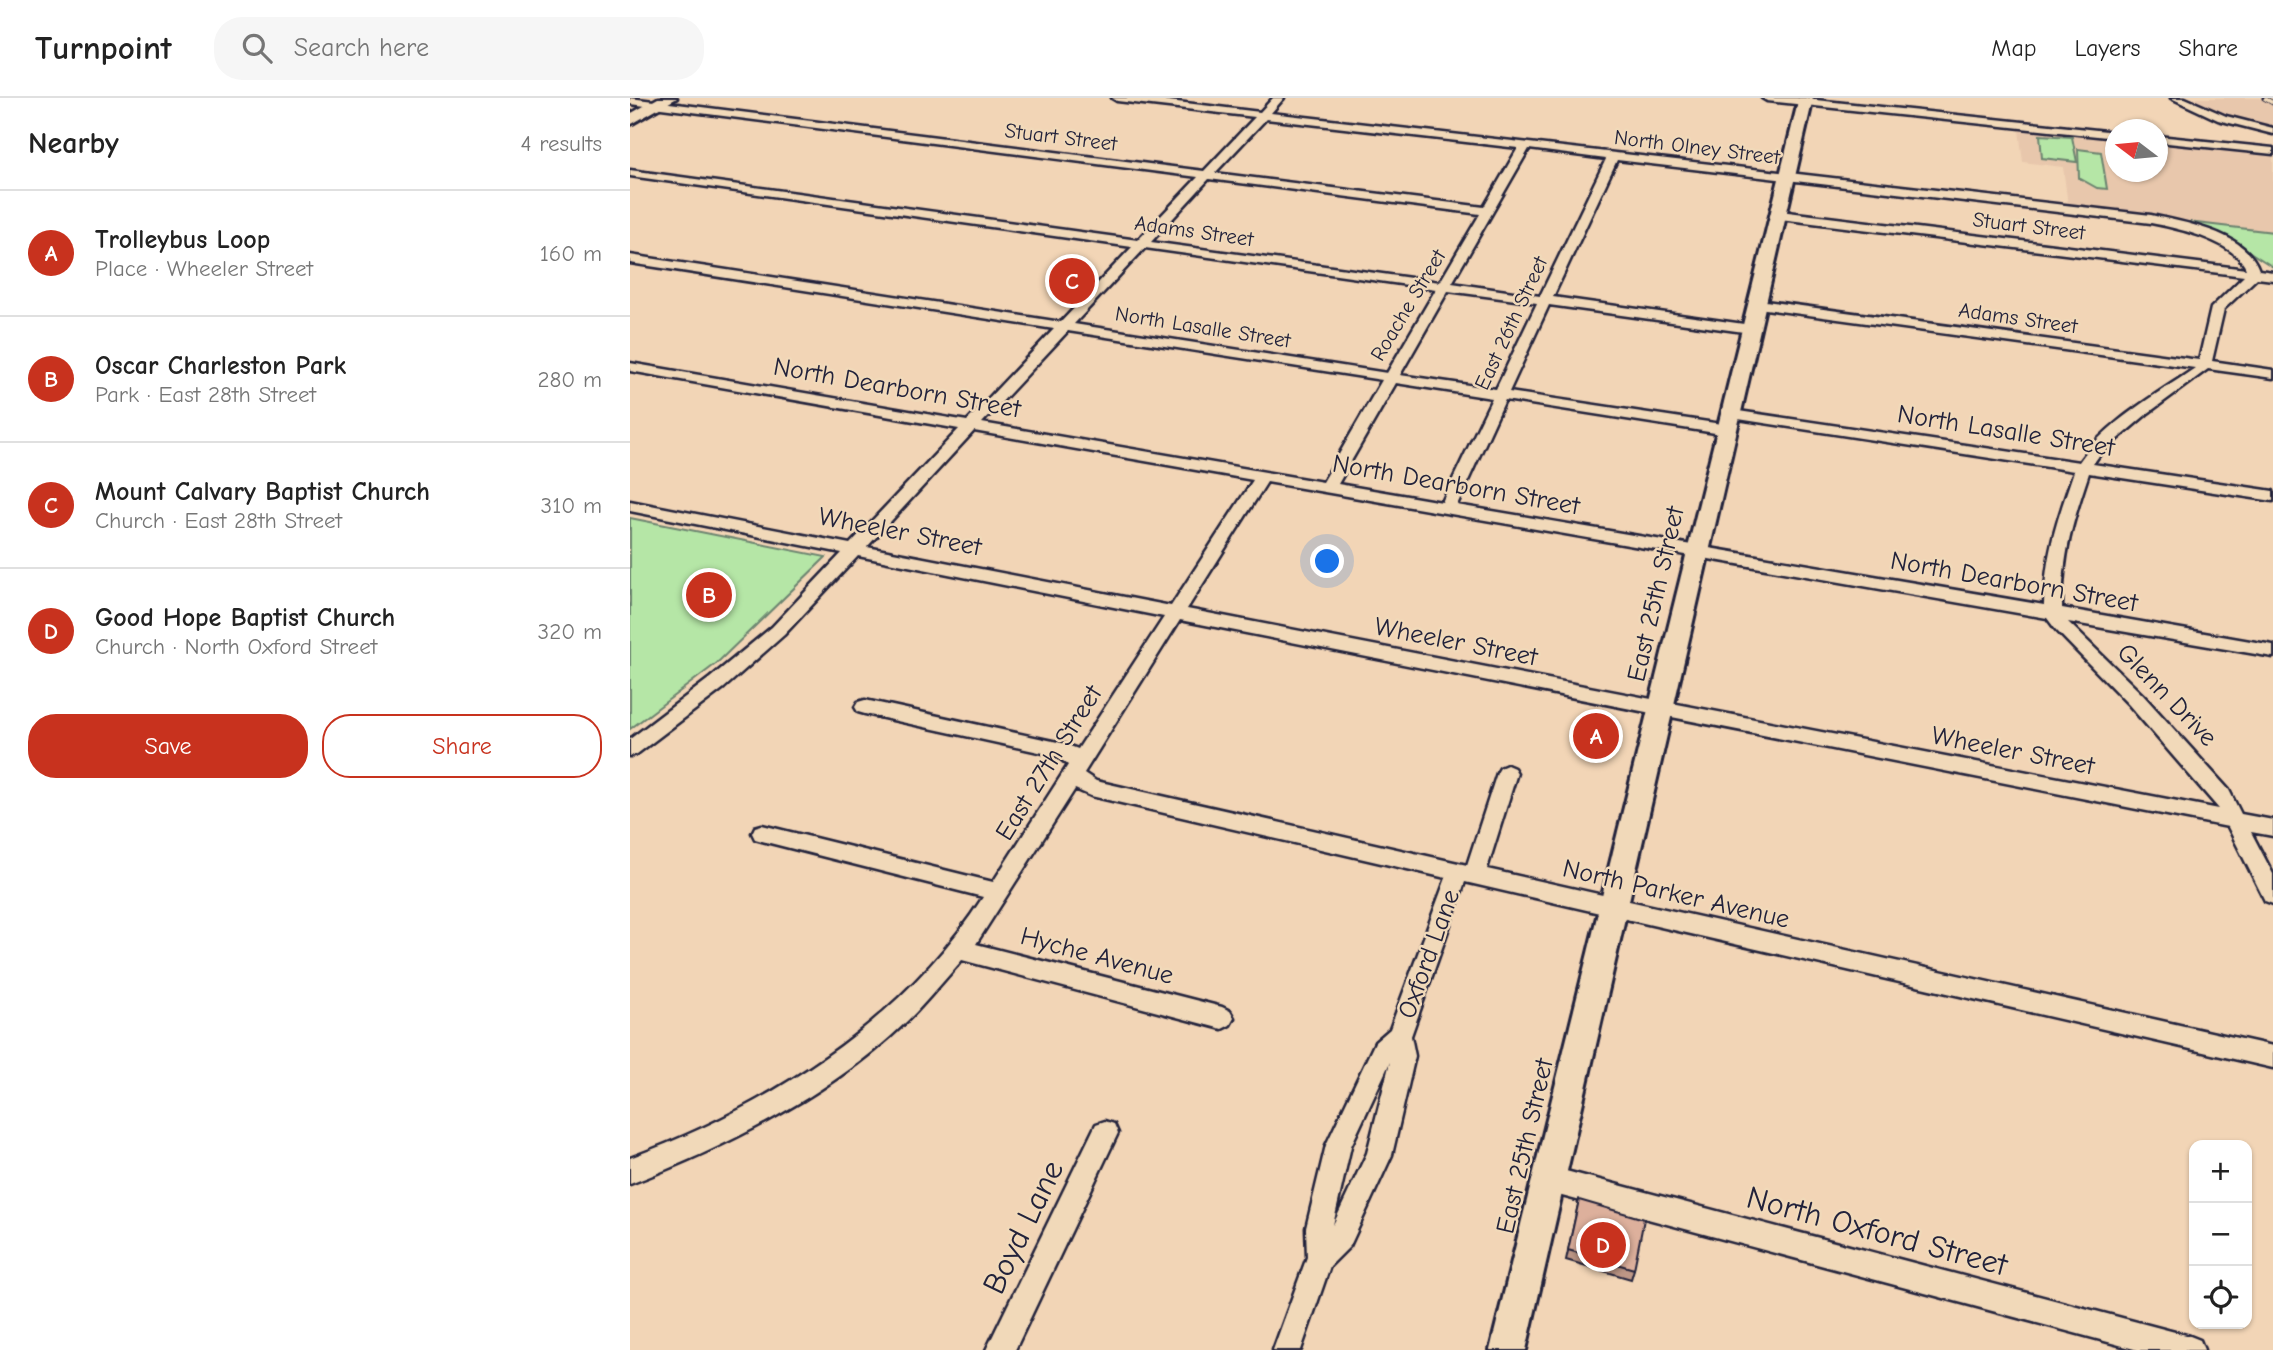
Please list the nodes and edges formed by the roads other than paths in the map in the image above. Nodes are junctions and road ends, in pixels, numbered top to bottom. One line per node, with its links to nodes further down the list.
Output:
1 (1117, 98): 8 (street, North Olney Street)
2 (1279, 98): 8 (street)
3 (1768, 98): 5 (street)
4 (2176, 98): 10 (street)
5 (1805, 100): 11 (street); 18 (street, East 25th Street)
6 (663, 101): 7 (street, Stuart Street); 9 (main road); 17 (street, Stuart Street)
7 (630, 102)
8 (1263, 115): 13 (street, North Olney Street); 17 (street)
9 (630, 120)
10 (2273, 131)
11 (2105, 134)
12 (2168, 140): 14 (street)
13 (1525, 146): 15 (street, North Olney Street); 19 (street, Roache Street)
14 (2273, 151)
15 (1613, 156): 18 (street, North Olney Street); 26 (street, East 26th Street)
16 (630, 173): 21 (street, Adams Street)
17 (1207, 175): 19 (street, Stuart Street); 21 (street)
18 (1789, 177): 20 (street, East 25th Street); 23 (street, North Olney Street)
19 (1487, 211): 25 (street, Roache Street)
20 (1780, 215): 23 (street, Stuart Street); 27 (street, East 25th Street)
21 (1141, 244): 25 (street, Adams Street); 28 (street)
22 (630, 260): 28 (street, North Lasalle Street)
23 (2255, 274): 24 (street, Stuart Street); 30 (street)
24 (2273, 276)
25 (1444, 286): 26 (street, Adams Street); 33 (street, Roache Street)
26 (1545, 301): 29 (street, Adams Street); 34 (street, East 26th Street)
27 (1758, 304): 29 (street, East 25th Street); 30 (street, Adams Street)
28 (1063, 326): 33 (street, North Lasalle Street); 36 (street)
29 (1751, 329): 35 (street, East 25th Street)
30 (2204, 364): 32 (street, Adams Street); 37 (street)
31 (630, 367): 36 (street, North Dearborn Street)
32 (2273, 374)
33 (1390, 377): 34 (street, North Lasalle Street); 39 (street, Roache Street)
34 (1500, 394): 35 (street, North Lasalle Street); 42 (street, East 26th Street)
35 (1730, 422): 37 (street, North Lasalle Street); 44 (street, East 25th Street)
36 (970, 426): 38 (street, North Dearborn Street); 43 (street)
37 (2083, 468): 40 (street, North Lasalle Street); 46 (street)
38 (1263, 476): 39 (street, North Dearborn Street); 45 (street, East 27th Street)
39 (1328, 487): 42 (street, North Dearborn Street)
40 (2273, 496)
41 (630, 506): 43 (street, Wheeler Street)
42 (1447, 508): 44 (street, North Dearborn Street)
43 (854, 549): 45 (street, Wheeler Street); 50 (street)
44 (1696, 551): 46 (street, North Dearborn Street); 49 (street, East 25th Street)
45 (1176, 613): 49 (street, Wheeler Street); 51 (street, East 27th Street)
46 (2053, 613): 47 (street, North Dearborn Street); 53 (street, Glenn Drive)
47 (2273, 651)
48 (865, 708): 51 (street, North Parker Avenue)
49 (1660, 709): 53 (street, Wheeler Street); 59 (street, East 25th Street)
50 (630, 749)
51 (1076, 768): 56 (street, North Parker Avenue); 57 (street, East 27th Street)
52 (1507, 773): 56 (street, Oxford Lane)
53 (2236, 821): 54 (street, Wheeler Street); 58 (street, Glenn Drive)
54 (2273, 828)
55 (762, 833): 57 (street, Hyche Avenue)
56 (1466, 874): 59 (street, North Parker Avenue); 62 (street, Oxford Lane)
57 (998, 892): 60 (street, East 27th Street)
58 (2273, 895)
59 (1611, 908): 63 (street, North Parker Avenue); 66 (street, East 25th Street)
60 (958, 949): 61 (street, Hyche Avenue); 65 (street, East 27th Street)
61 (1222, 1018)
62 (1399, 1036): 67 (street, Oxford Lane); 67 (street, Oxford Lane)
63 (2273, 1057)
64 (1105, 1133): 68 (street, Boyd Lane)
65 (630, 1171)
66 (1547, 1179): 70 (street, East 25th Street); 71 (street, North Oxford Street)
67 (1321, 1257): 69 (street, Oxford Lane)
68 (1000, 1350)
69 (1287, 1350)
70 (1507, 1350)
71 (2190, 1350)

